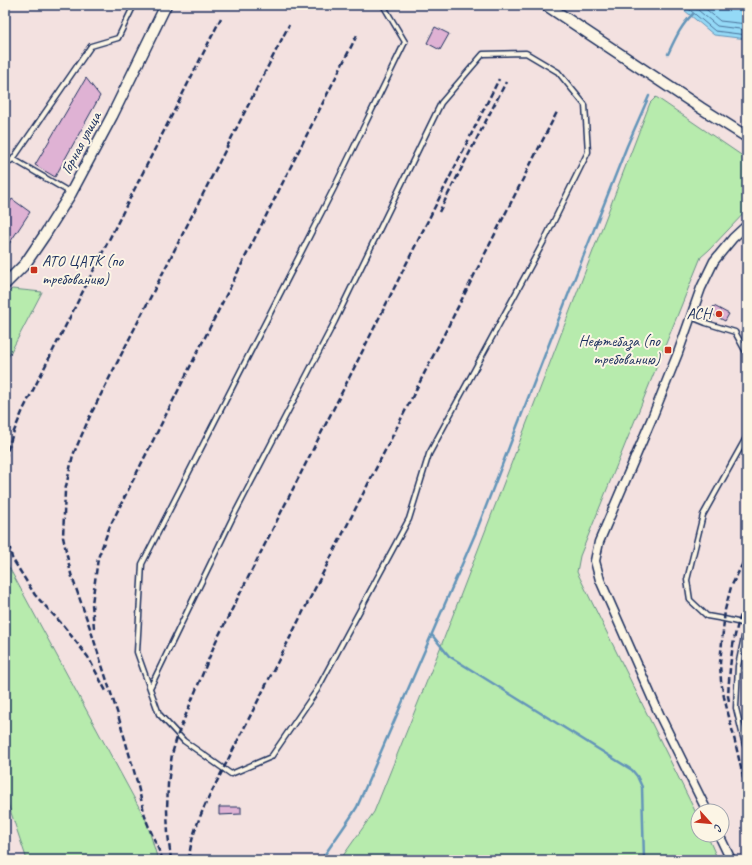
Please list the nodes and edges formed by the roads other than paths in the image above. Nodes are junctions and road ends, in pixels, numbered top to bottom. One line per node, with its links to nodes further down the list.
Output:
1 (134, 5): 6 (lane)
2 (166, 5): 8 (street, Горная улица)
3 (383, 5): 15 (lane)
4 (546, 5): 5 (street)
5 (747, 137)
6 (13, 159): 7 (lane); 8 (lane)
7 (5, 165)
8 (71, 193): 10 (street, Горная улица)
9 (747, 225): 11 (street)
10 (5, 284)
11 (691, 316): 12 (lane); 17 (street)
12 (747, 354)
13 (747, 436): 14 (lane)
14 (747, 624): 16 (lane)
15 (150, 688): 15 (lane)
16 (747, 748)
17 (703, 803)
18 (723, 843): 19 (street)
19 (731, 860)

